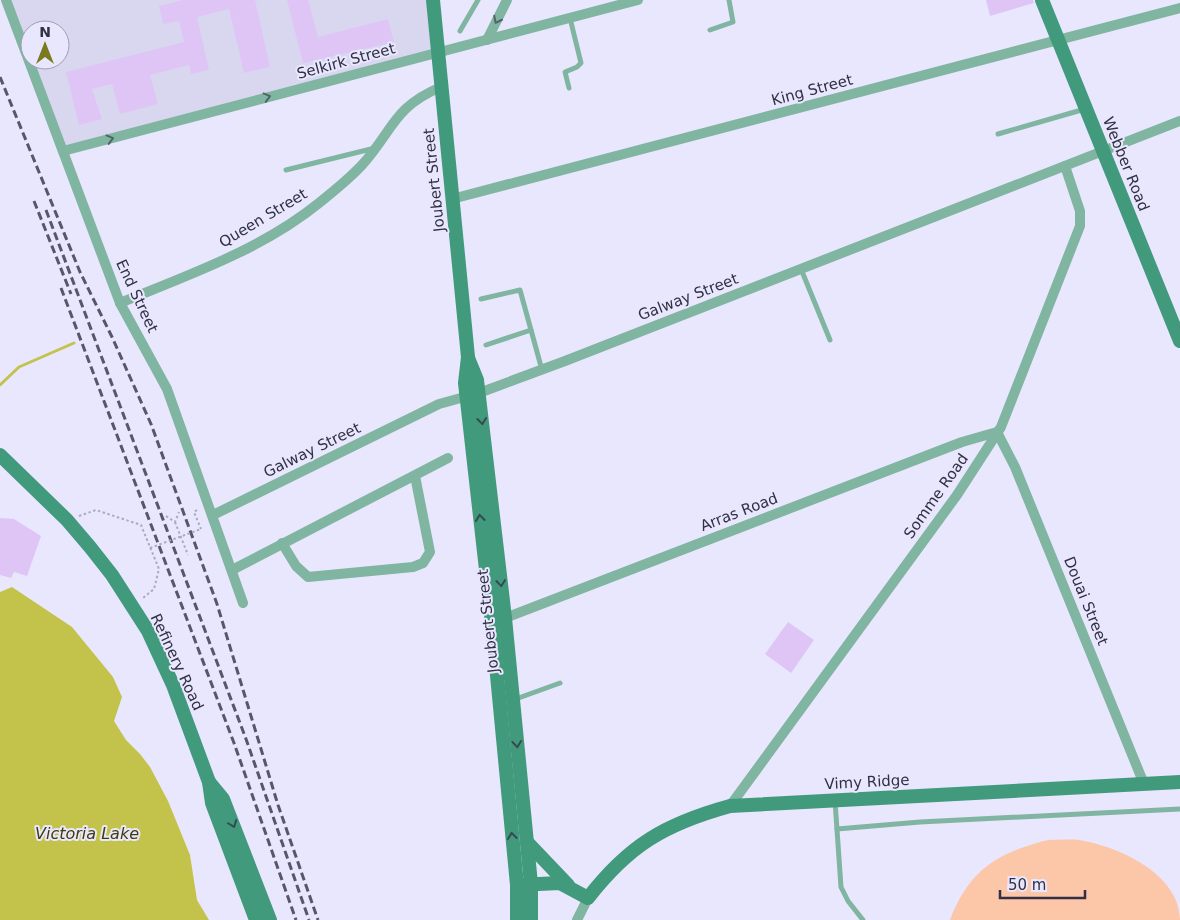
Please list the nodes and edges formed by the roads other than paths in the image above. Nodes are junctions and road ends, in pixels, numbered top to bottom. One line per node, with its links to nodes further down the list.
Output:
1 (6, 0): 21 (street, End Street)
2 (433, 0): 14 (main road, Joubert Street)
3 (478, 0): 11 (lane)
4 (507, 0): 12 (street, one-way to 12)
5 (638, 0): 9 (street, Selkirk Street)
6 (729, 0): 10 (lane)
7 (1042, 0): 13 (main road, Webber Road)
8 (1180, 8): 13 (street, King Street)
9 (570, 18): 12 (street, Selkirk Street); 16 (lane)
10 (710, 30)
11 (460, 31)
12 (487, 40): 14 (street, Selkirk Street)
13 (1058, 41): 17 (main road, Webber Road); 25 (street, King Street)
14 (438, 52): 15 (main road, Joubert Street); 21 (street, Selkirk Street, one-way to 14)
15 (441, 87): 20 (street, Queen Street); 25 (main road, Joubert Street)
16 (568, 88)
17 (1086, 108): 19 (lane); 22 (main road, Webber Road)
18 (1180, 121): 22 (street, Galway Street)
19 (998, 134)
20 (376, 148): 24 (lane); 28 (street, Queen Street)
21 (62, 152): 28 (street, End Street)
22 (1104, 153): 23 (street, Galway Street); 31 (main road, Webber Road)
23 (1064, 166): 26 (street, Galway Street); 35 (street, Somme Road)
24 (286, 170)
25 (452, 199): 34 (main road, Joubert Street)
26 (801, 269): 30 (lane); 33 (street, Galway Street)
27 (480, 298): 29 (lane)
28 (120, 302): 39 (street, End Street)
29 (532, 330): 32 (lane); 33 (lane)
30 (830, 340)
31 (1180, 341)
32 (486, 345)
33 (542, 370): 34 (street, Galway Street)
34 (472, 395): 39 (street, Galway Street); 43 (main road, Joubert Street)
35 (998, 432): 43 (street, Arras Road); 48 (street, Douai Street); 50 (street, Somme Road)
36 (0, 455): 46 (main road, Refinery Road)
37 (448, 458): 38 (street)
38 (415, 476): 40 (street); 40 (street)
39 (213, 515): 41 (street, End Street)
40 (282, 543): 41 (street)
41 (232, 570): 42 (street, End Street)
42 (243, 603)
43 (498, 621): 45 (main road, Joubert Street); 54 (main road, Joubert Street, one-way to 43)
44 (560, 683): 45 (lane)
45 (513, 700): 53 (main road, Joubert Street, one-way to 53)
46 (210, 782): 57 (main road); 58 (main road, one-way to 58)
47 (1180, 782): 48 (main road, Vimy Ridge)
48 (1144, 784): 49 (main road, Vimy Ridge)
49 (835, 800): 50 (main road, Vimy Ridge); 52 (lane)
50 (730, 806): 56 (main road, Vimy Ridge)
51 (1180, 809): 52 (lane)
52 (837, 829): 62 (lane)
53 (527, 842): 54 (main road, Joubert Street); 55 (main road)
54 (524, 884): 55 (main road); 59 (main road); 60 (main road)
55 (569, 886): 56 (main road)
56 (588, 898): 61 (street, Vimy Ridge)
57 (256, 920)
58 (270, 920)
59 (517, 920)
60 (531, 920)
61 (577, 920)
62 (863, 920)

